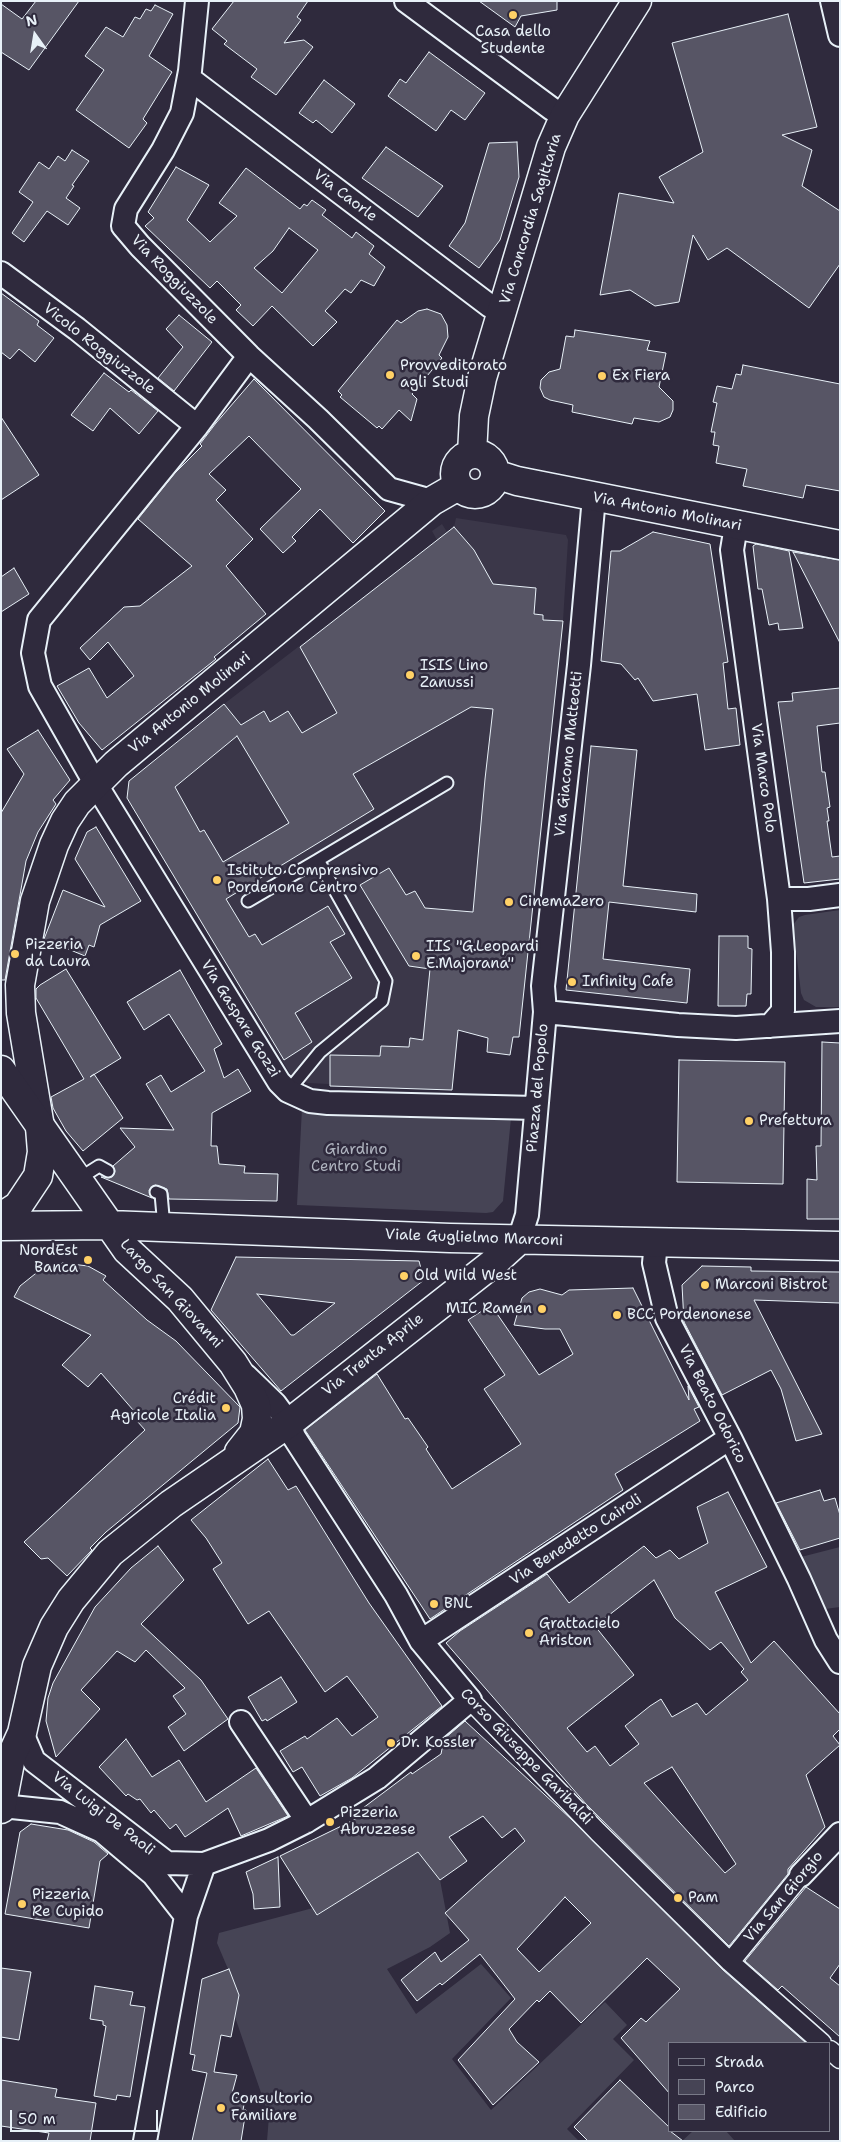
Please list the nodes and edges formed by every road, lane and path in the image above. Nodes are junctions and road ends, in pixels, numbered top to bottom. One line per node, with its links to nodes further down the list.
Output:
1 (197, 1): 6 (street, Via Roggiuzzole)
2 (406, 1): 7 (street)
3 (637, 1): 7 (main road, Via Concordia Sagittaria)
4 (832, 1): 5 (street)
5 (840, 35)
6 (189, 78): 9 (street, Via Caorle); 10 (street, Via Roggiuzzole)
7 (564, 115): 9 (main road, Via Concordia Sagittaria)
8 (1, 273): 11 (street, Vicolo Roggiuzzole)
9 (503, 311): 12 (main road, Via Concordia Sagittaria)
10 (249, 356): 11 (street); 16 (street, Via Roggiuzzole)
11 (197, 426): 19 (street, Via Gaspare Gozzi)
12 (472, 454): 13 (main road); 14 (main road)
13 (496, 474): 14 (main road); 15 (main road, Via Antonio Molinari)
14 (458, 486): 16 (main road, Via Antonio Molinari)
15 (594, 497): 17 (main road, Via Antonio Molinari); 26 (street, Via Giacomo Matteotti)
16 (432, 501): 19 (main road, Via Antonio Molinari)
17 (736, 526): 18 (main road, Via Antonio Molinari); 23 (street, Via Marco Polo)
18 (840, 545)
19 (95, 783): 25 (main road, Via Antonio Molinari); 31 (street, Via Gaspare Gozzi)
20 (447, 783): 21 (lane)
21 (318, 860): 24 (lane); 31 (lane)
22 (840, 895): 23 (street)
23 (780, 899): 28 (street, Via Marco Polo)
24 (248, 901)
25 (14, 1000): 29 (main road); 33 (main road)
26 (544, 1012): 28 (street, Piazza del Popolo); 32 (street, Piazza del Popolo)
27 (840, 1021): 28 (street, Piazza del Popolo)
28 (770, 1026)
29 (1, 1032)
30 (1, 1070): 33 (main road, Largo San Giovanni)
31 (288, 1091): 32 (street, Via Gaspare Gozzi)
32 (536, 1108): 41 (street, Piazza del Popolo)
33 (40, 1127): 35 (main road, Largo San Giovanni); 37 (main road)
34 (108, 1170): 35 (lane)
35 (77, 1180): 38 (main road, Largo San Giovanni)
36 (156, 1192): 40 (lane)
37 (1, 1217)
38 (109, 1225): 39 (main road, Largo San Giovanni); 40 (main road, Viale Guglielmo Marconi); 44 (main road, Largo San Giovanni)
39 (1, 1226)
40 (164, 1227): 41 (main road, Viale Guglielmo Marconi)
41 (519, 1240): 42 (main road, Viale Guglielmo Marconi); 45 (main road, Via Trenta Aprile)
42 (656, 1242): 43 (main road, Viale Guglielmo Marconi); 46 (street, Via Beato Odorico)
43 (840, 1246)
44 (233, 1363): 45 (street, Largo San Giovanni); 47 (main road, Largo San Giovanni)
45 (289, 1423): 47 (main road, Via Trenta Aprile); 48 (street, Corso Giuseppe Garibaldi)
46 (730, 1438): 48 (street, Via Benedetto Cairoli); 49 (street, Via Beato Odorico)
47 (225, 1467): 52 (main road)
48 (421, 1641): 50 (street, Corso Giuseppe Garibaldi)
49 (840, 1662)
50 (470, 1700): 54 (street, Via Luigi De Paoli); 59 (street, Corso Giuseppe Garibaldi)
51 (241, 1722): 54 (street)
52 (22, 1733): 53 (main road); 56 (street, Via Luigi De Paoli)
53 (2, 1807): 58 (street, Via Luigi De Paoli)
54 (307, 1821): 56 (street, Via Luigi De Paoli)
55 (840, 1834): 57 (street, Via San Giorgio)
56 (204, 1864): 58 (street)
57 (801, 1876): 59 (street, Via San Giorgio)
58 (186, 1916): 61 (street)
59 (730, 1962): 60 (street, Corso Giuseppe Garibaldi)
60 (821, 2042)
61 (145, 2141)

